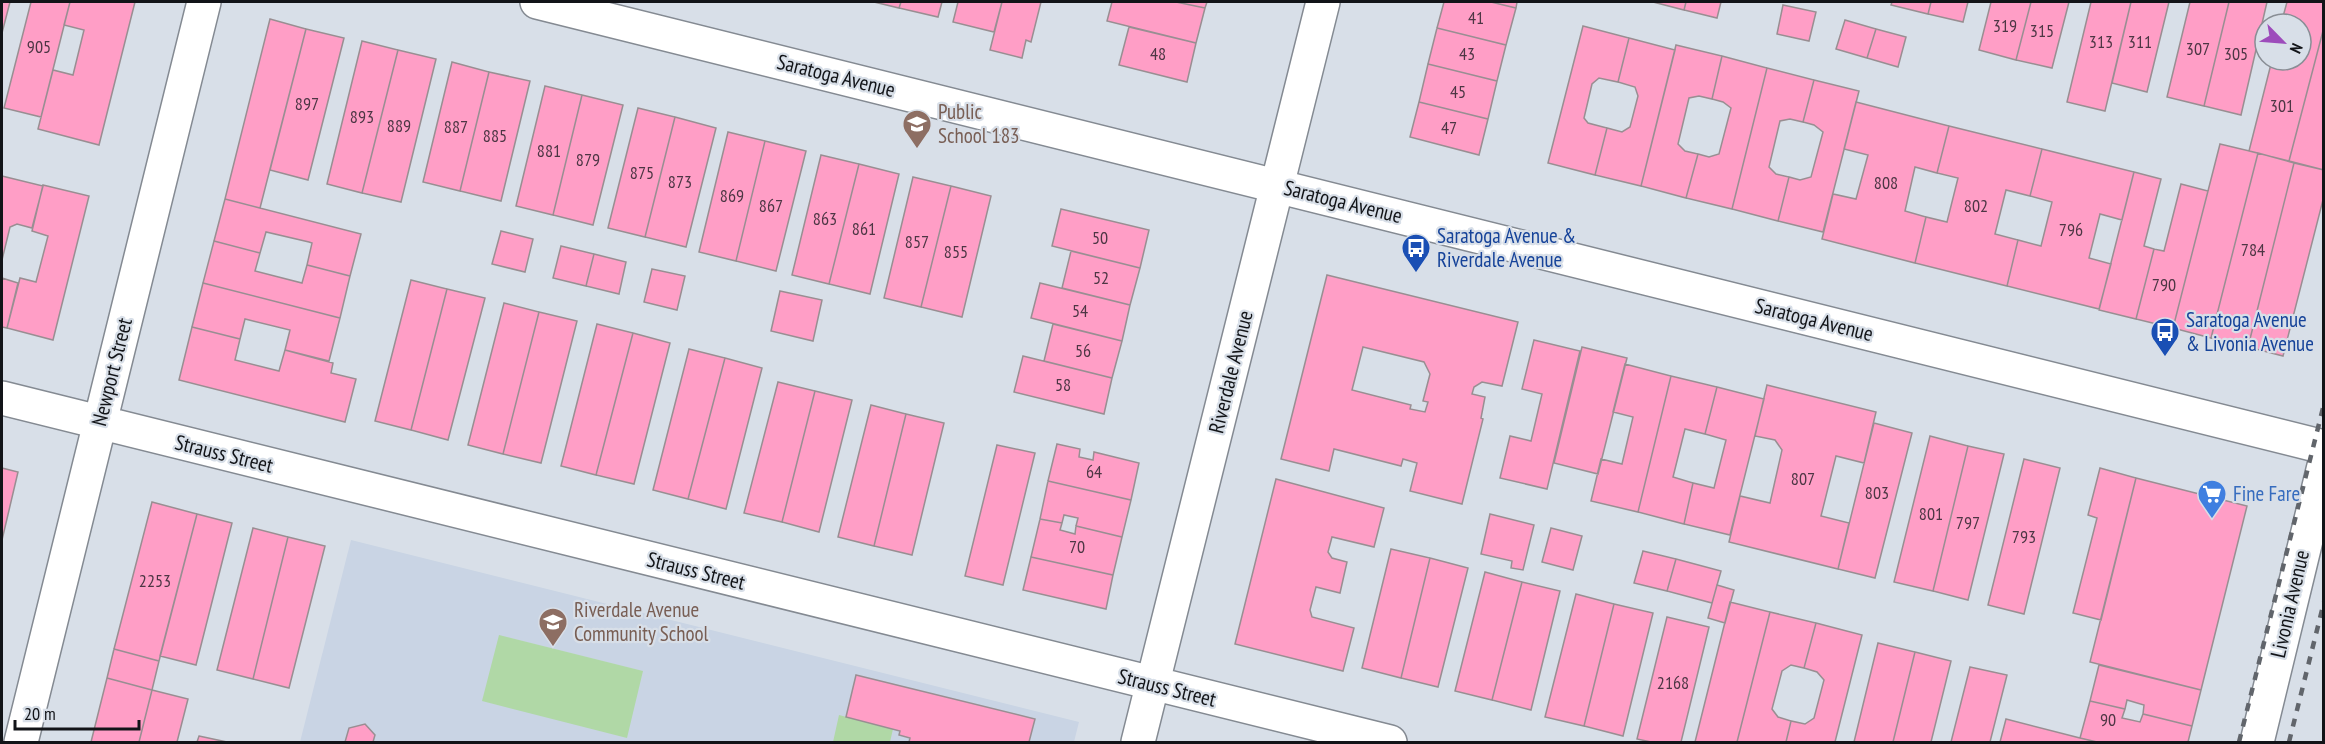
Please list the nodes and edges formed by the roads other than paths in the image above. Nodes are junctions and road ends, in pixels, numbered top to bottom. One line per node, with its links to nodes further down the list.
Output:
1 (204, 2): 6 (street, Newport Street)
2 (537, 2): 4 (street, Saratoga Avenue)
3 (1323, 2): 4 (street, Riverdale Avenue)
4 (1278, 186): 7 (street, Saratoga Avenue); 9 (street, Riverdale Avenue)
5 (2, 398): 6 (street, Strauss Street)
6 (99, 423): 9 (street, Strauss Street); 10 (street, Newport Street)
7 (2324, 447)
8 (2324, 466): 13 (street, Livonia Avenue)
9 (1152, 684): 11 (street, Riverdale Avenue); 12 (street, Strauss Street)
10 (21, 742)
11 (1138, 742)
12 (1390, 742)
13 (2257, 742)

